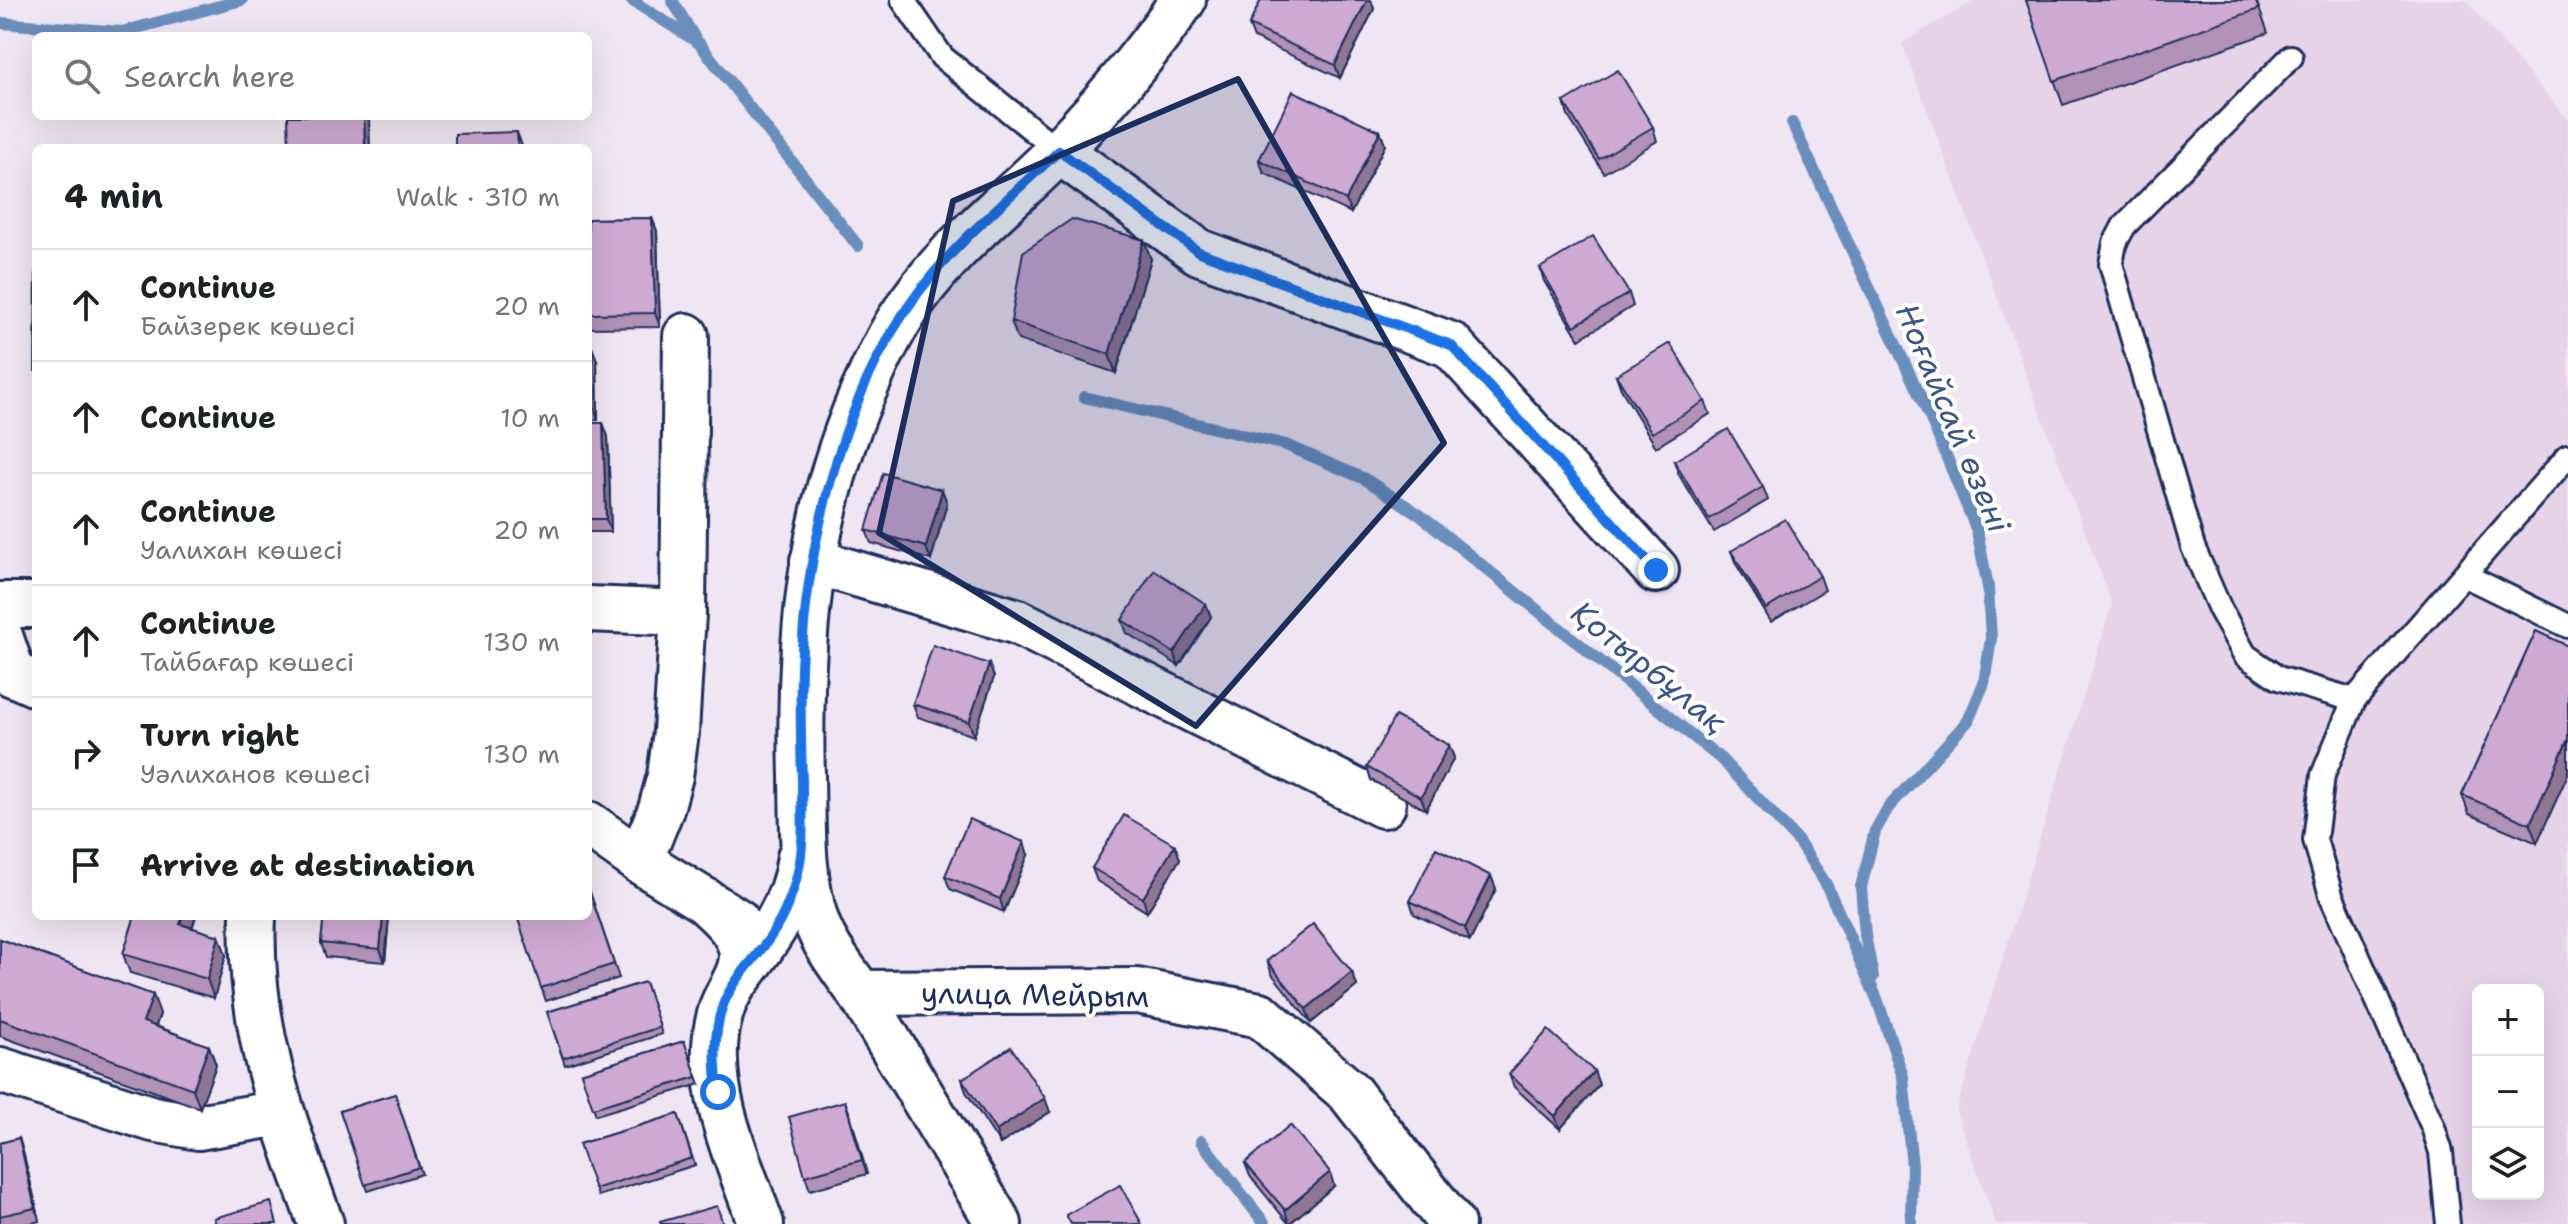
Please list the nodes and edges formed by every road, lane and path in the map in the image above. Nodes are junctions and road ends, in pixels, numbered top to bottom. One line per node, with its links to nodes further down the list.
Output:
1 (903, 0): 4 (lane)
2 (1183, 0): 4 (street)
3 (2291, 57): 15 (lane)
4 (1059, 151): 7 (street); 8 (street)
5 (686, 336): 13 (street)
6 (2568, 456): 9 (lane)
7 (813, 561): 16 (street); 18 (street)
8 (1656, 570)
9 (2464, 575): 14 (lane); 15 (lane)
10 (0, 605): 11 (street)
11 (32, 605)
12 (592, 609): 13 (street)
13 (683, 613): 19 (street)
14 (2568, 626)
15 (2354, 700): 31 (lane)
16 (1383, 805)
17 (592, 827): 19 (street)
18 (803, 828): 20 (street); 22 (street); 24 (street)
19 (640, 861): 20 (street)
20 (704, 900): 22 (street); 23 (street)
21 (253, 920): 26 (street)
22 (768, 940): 23 (street); 24 (street)
23 (734, 984): 28 (street)
24 (860, 993): 29 (street); 30 (street, улица Мейрым)
25 (0, 1070): 26 (street)
26 (280, 1113): 27 (street)
27 (321, 1224)
28 (761, 1224)
29 (999, 1224)
30 (1452, 1224)
31 (2448, 1224)

